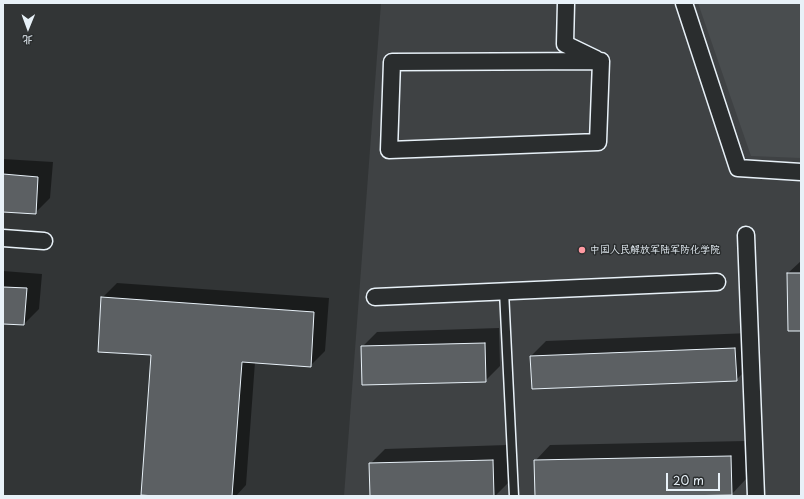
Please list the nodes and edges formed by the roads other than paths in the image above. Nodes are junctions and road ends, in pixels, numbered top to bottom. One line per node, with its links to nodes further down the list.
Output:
1 (566, 3): 3 (street)
2 (684, 3): 4 (street)
3 (601, 61): 3 (street)
4 (801, 172)
5 (746, 235): 12 (street)
6 (3, 238): 7 (street)
7 (44, 241)
8 (717, 282): 9 (street)
9 (504, 291): 10 (street); 11 (lane)
10 (375, 297)
11 (514, 496)
12 (756, 496)

